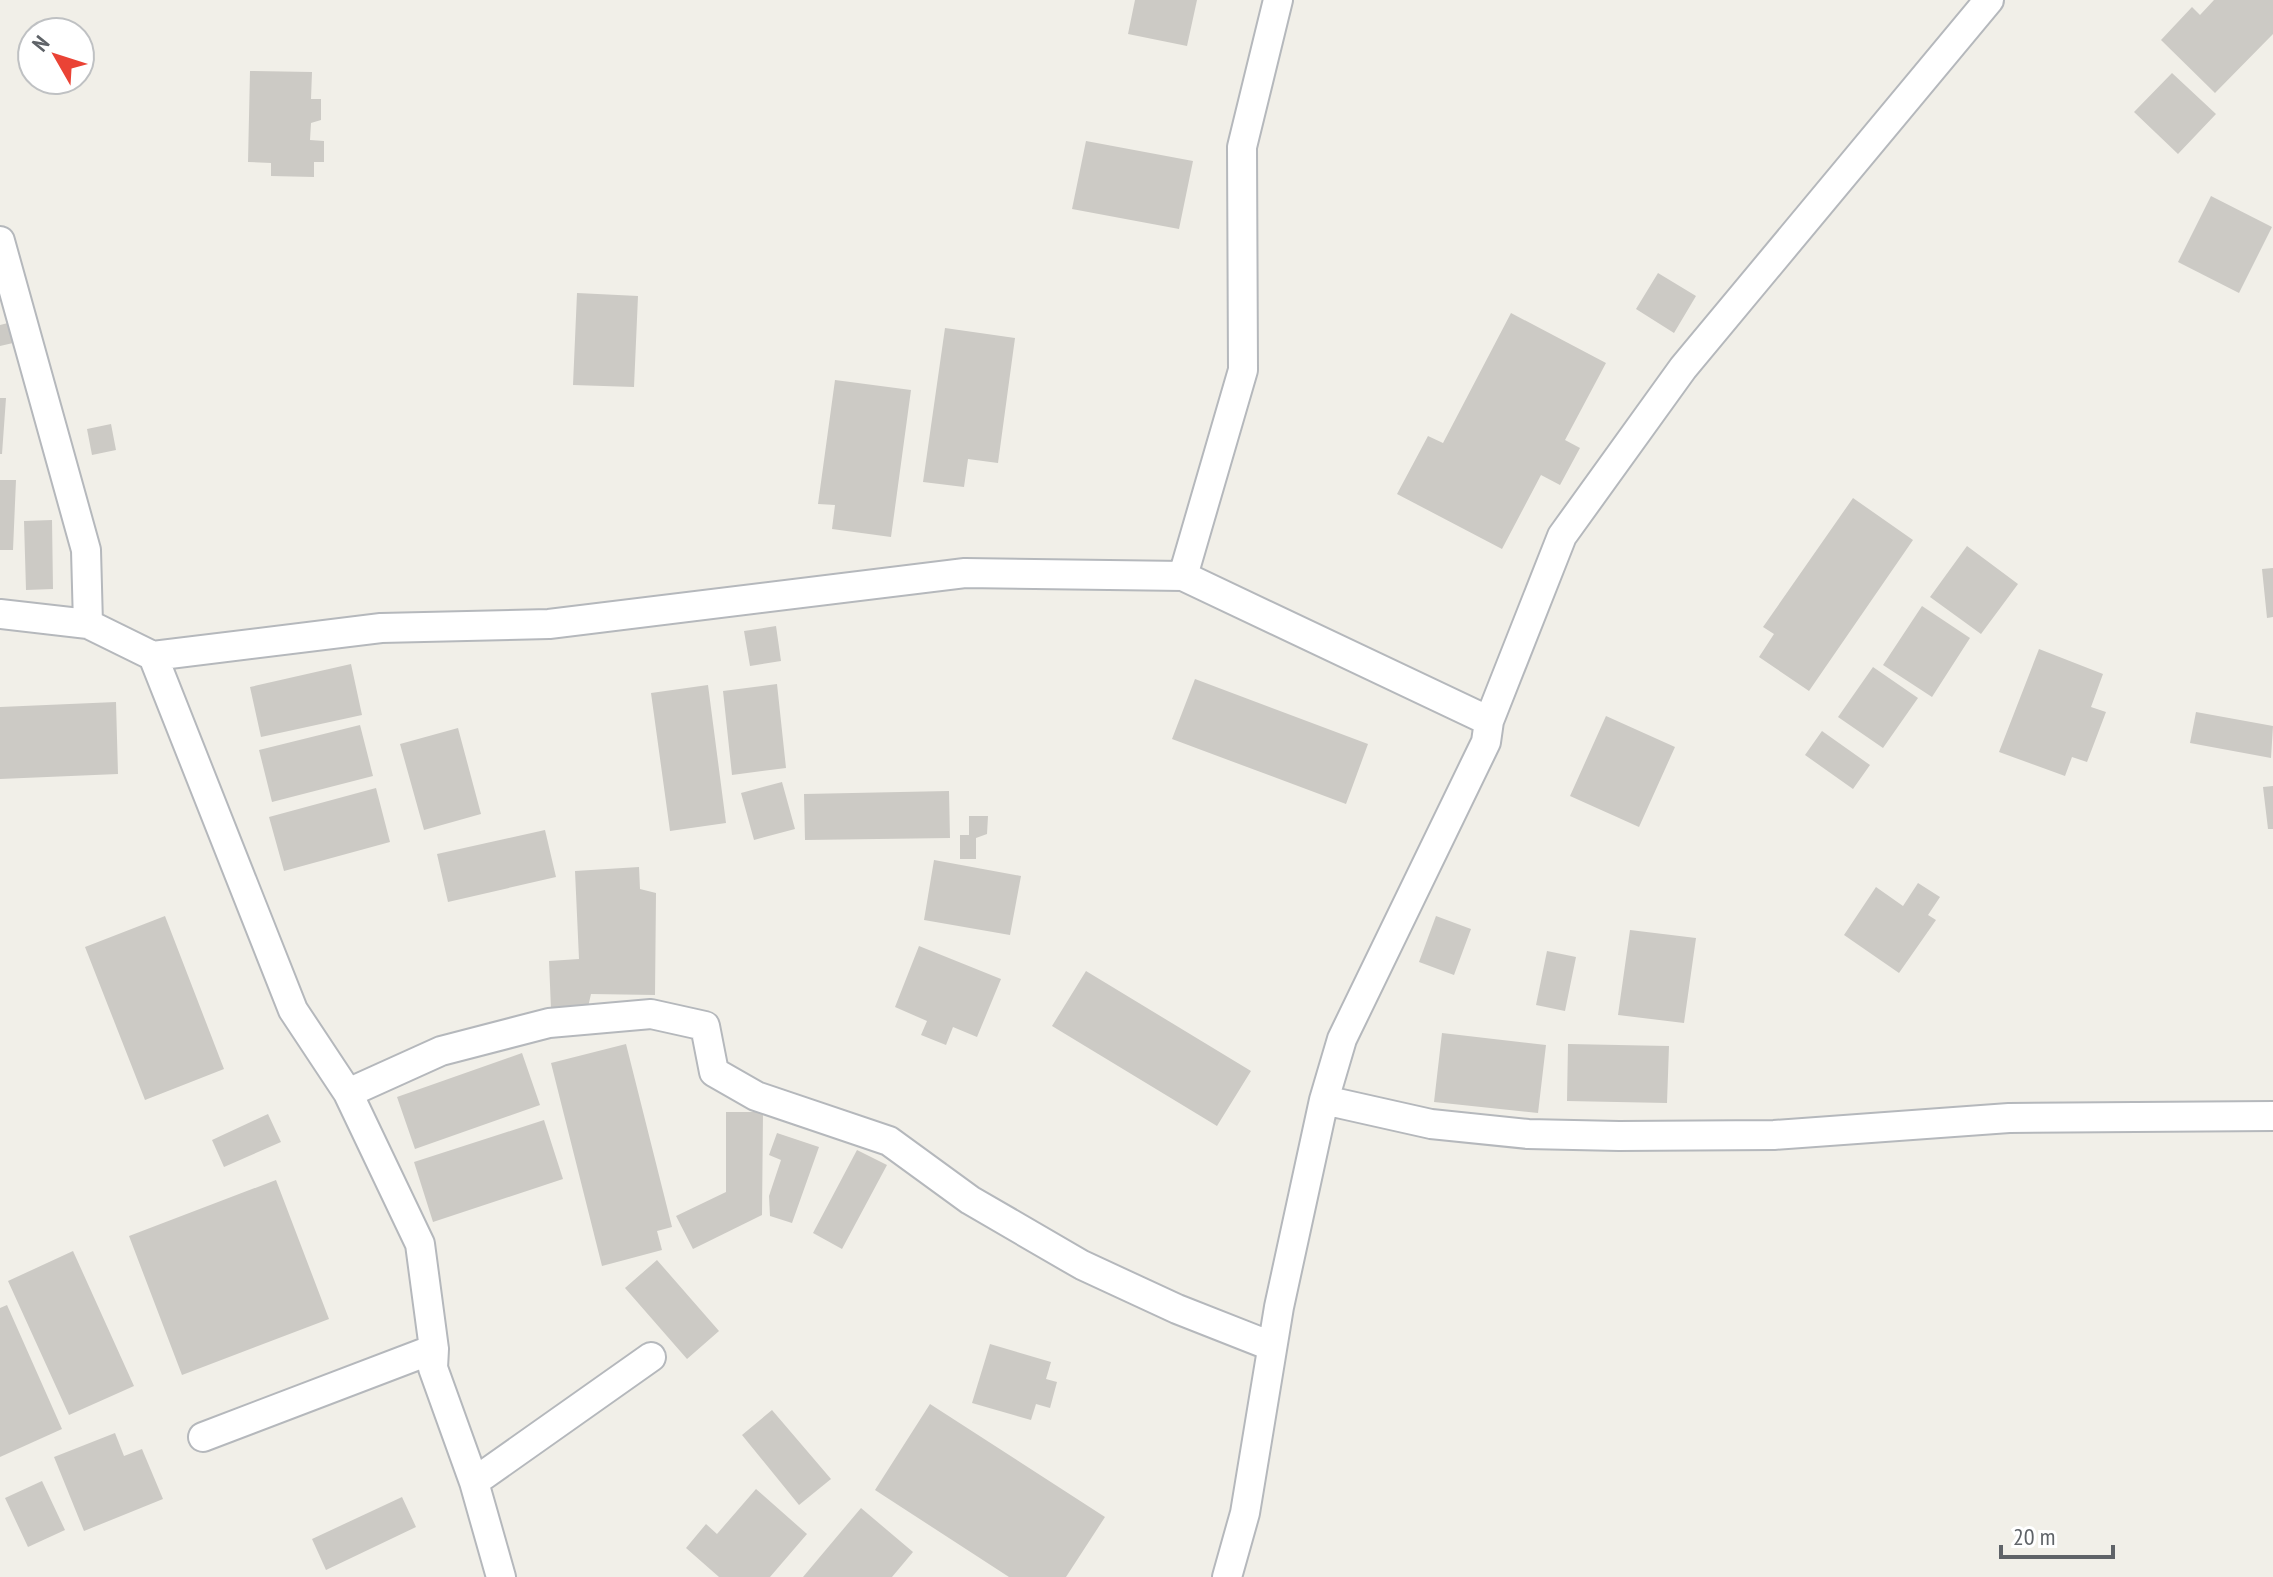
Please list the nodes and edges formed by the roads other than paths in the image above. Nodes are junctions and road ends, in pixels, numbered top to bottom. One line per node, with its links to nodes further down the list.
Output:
1 (1278, 0): 4 (street)
2 (1978, 4): 8 (street)
3 (0, 241): 6 (street)
4 (1183, 576): 7 (street); 8 (street)
5 (0, 614): 6 (street)
6 (88, 624): 7 (street)
7 (153, 656): 9 (street)
8 (1489, 721): 10 (street)
9 (348, 1093): 12 (street); 13 (street)
10 (1324, 1100): 11 (street); 12 (street)
11 (2273, 1116)
12 (1271, 1346): 18 (street)
13 (434, 1349): 15 (street); 16 (street)
14 (651, 1357): 16 (street)
15 (203, 1437)
16 (474, 1482): 17 (street)
17 (501, 1577)
18 (1227, 1577)

